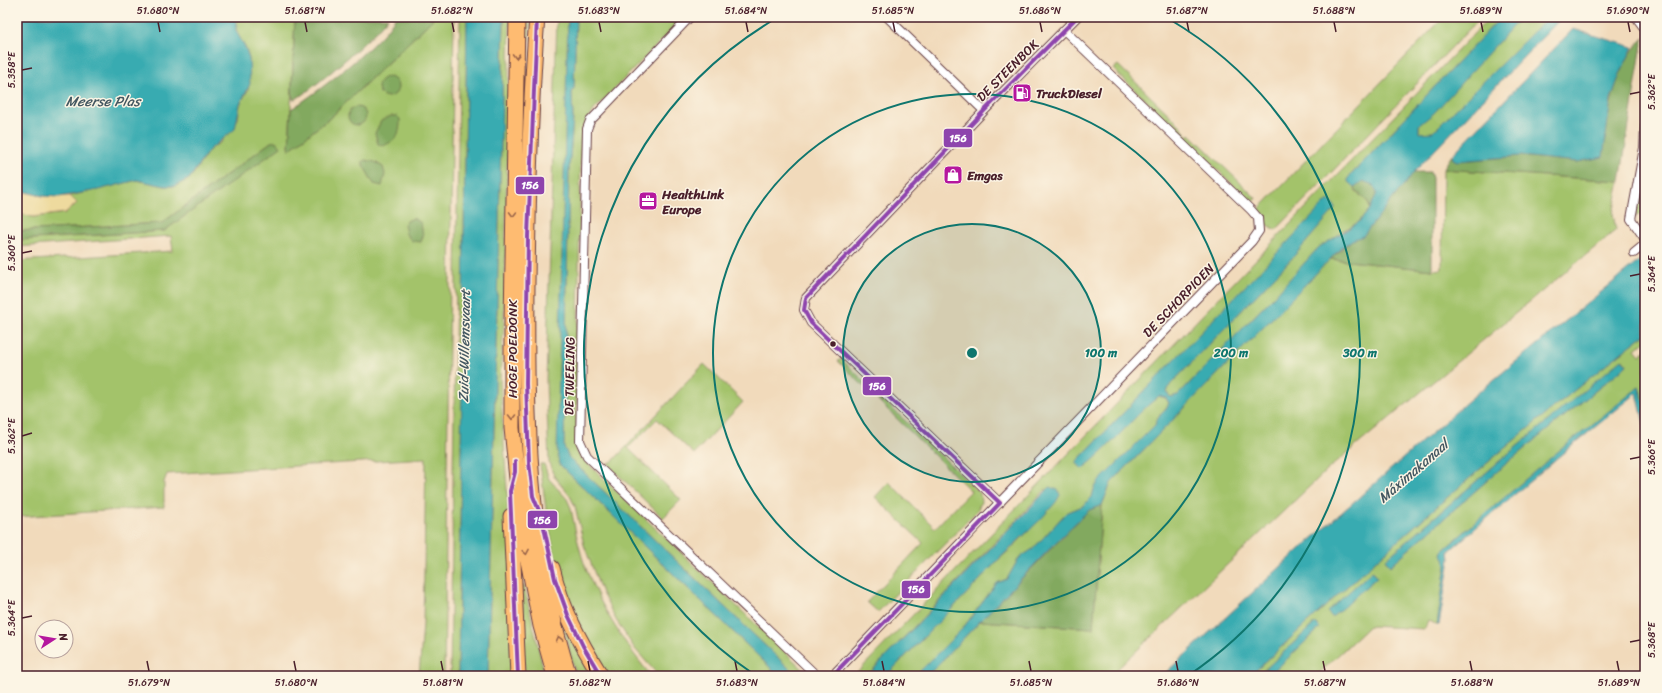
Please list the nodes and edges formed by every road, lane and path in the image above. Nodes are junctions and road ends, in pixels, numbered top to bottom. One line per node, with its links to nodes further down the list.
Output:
1 (517, 17): 14 (highway, HOGE POELDONK, one-way to 14)
2 (537, 17): 15 (highway, HOGE POELDONK)
3 (690, 17): 21 (street, DE TWEELING)
4 (887, 17): 9 (street)
5 (1077, 17): 8 (street, DE STEENBOK)
6 (1636, 17): 7 (street)
7 (1645, 29)
8 (1064, 30): 9 (street, DE STEENBOK); 16 (street, DE SCHORPIOEN)
9 (984, 111): 16 (street, DE STEENBOK)
10 (1645, 127): 11 (street)
11 (1645, 239)
12 (1645, 244): 13 (street)
13 (1634, 253)
14 (515, 472): 17 (highway); 18 (highway, HOGE POELDONK, one-way to 18)
15 (533, 496): 19 (highway, HOGE POELDONK, one-way to 15); 20 (highway)
16 (1000, 503): 22 (street, DE SCHORPIOEN)
17 (518, 676)
18 (555, 676)
19 (569, 676)
20 (601, 676)
21 (817, 676)
22 (832, 676)

